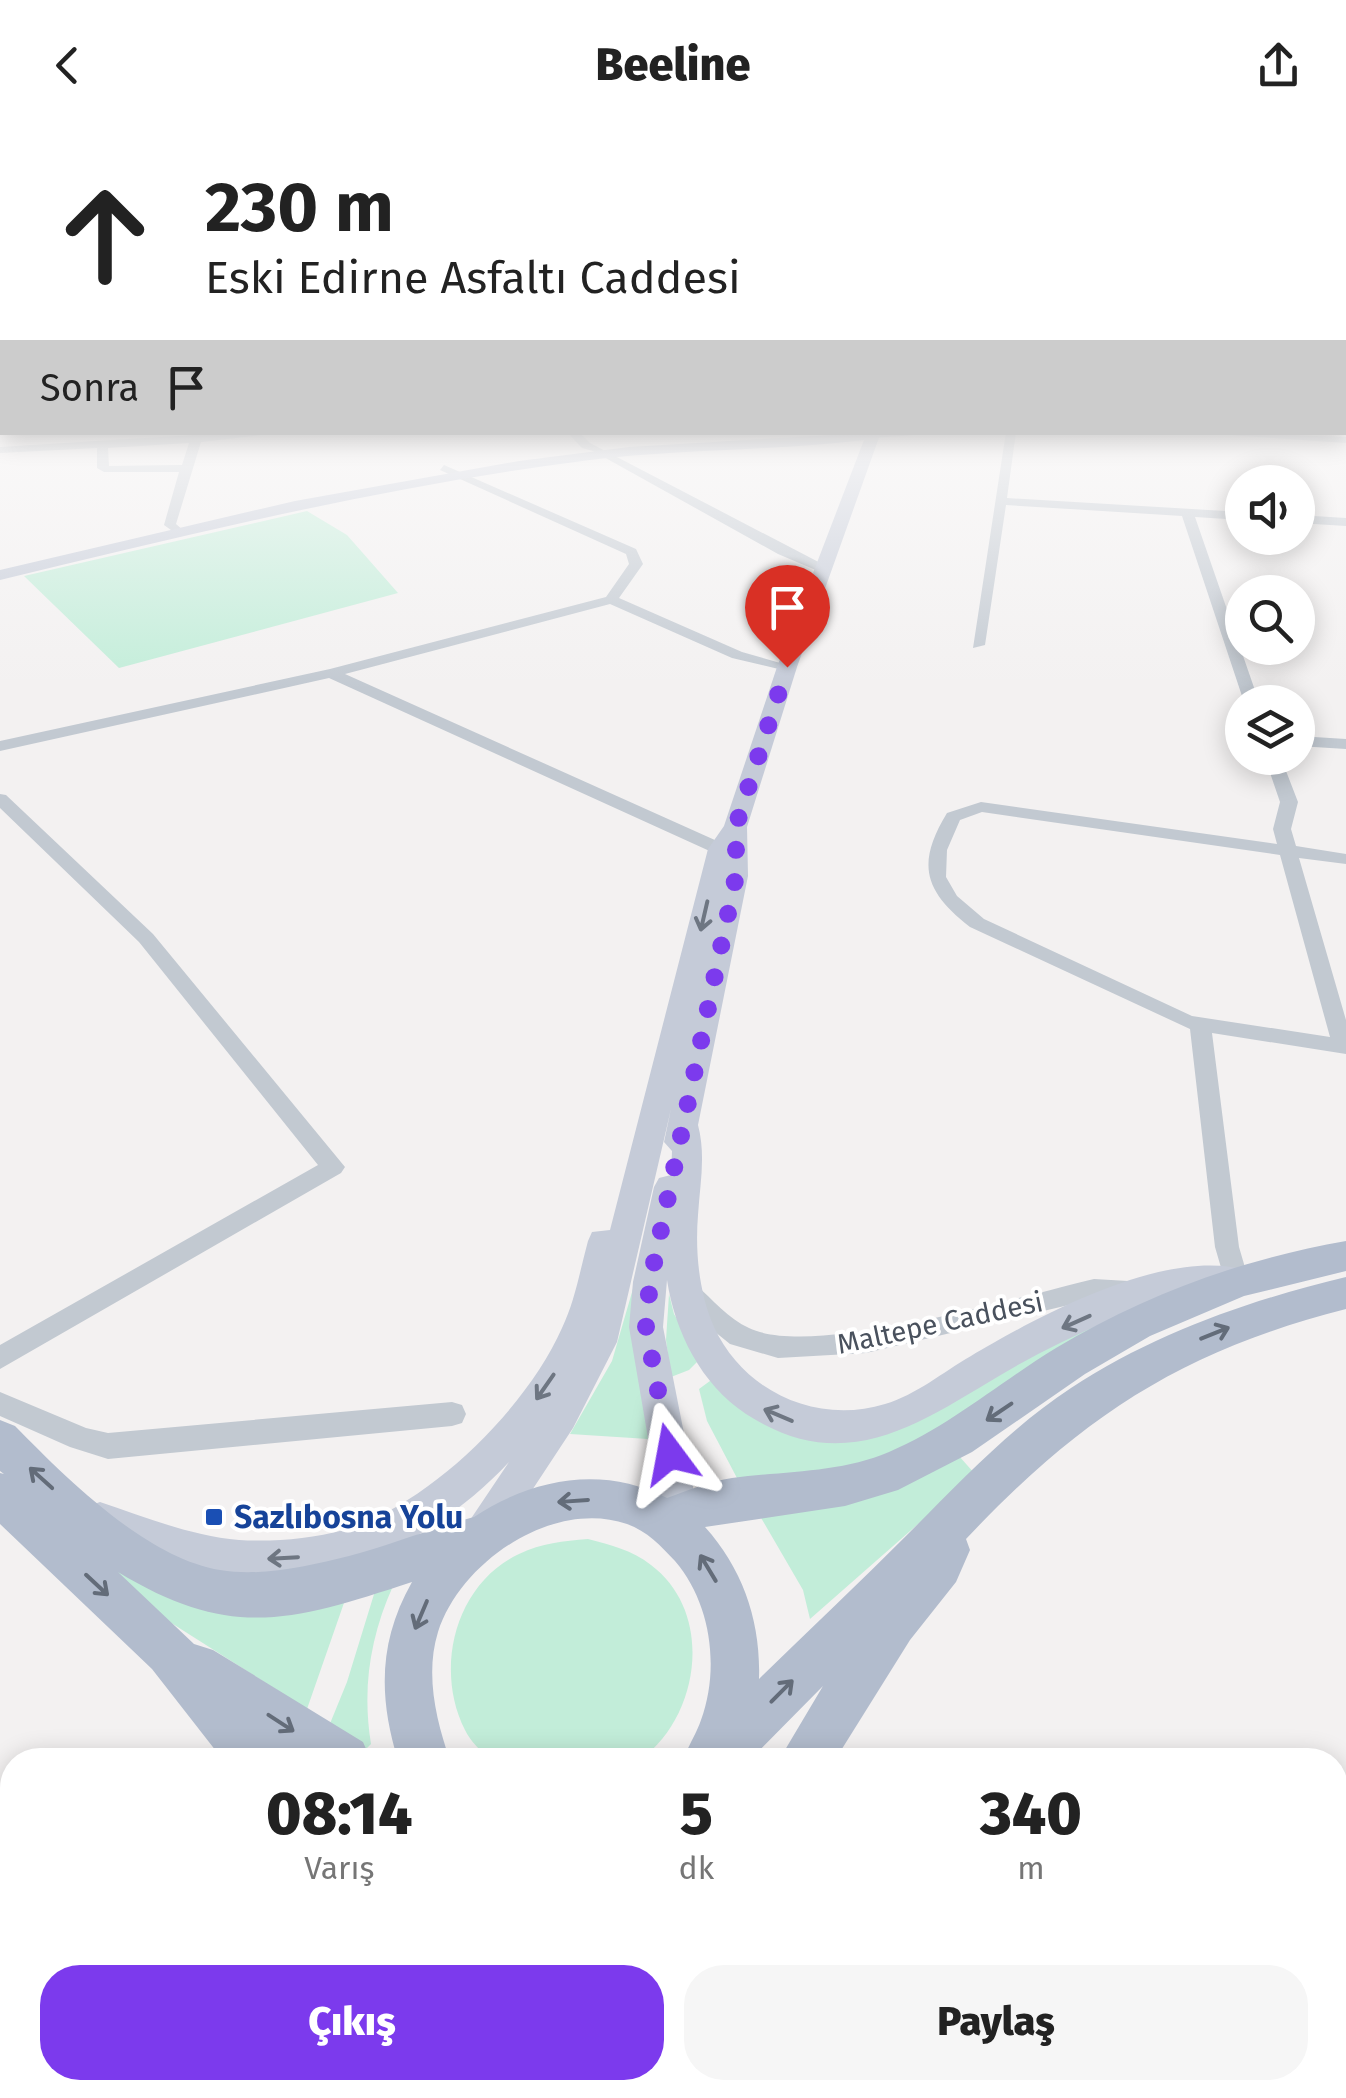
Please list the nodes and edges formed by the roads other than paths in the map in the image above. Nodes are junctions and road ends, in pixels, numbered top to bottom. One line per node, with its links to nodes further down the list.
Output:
1 (179, 505): 12 (street)
2 (289, 505): 12 (main road)
3 (526, 505): 16 (street)
4 (703, 505): 14 (street)
5 (847, 505): 14 (main road)
6 (999, 505): 17 (street)
7 (1065, 505): 8 (street)
8 (1187, 512): 9 (street); 20 (street)
9 (1225, 515)
10 (1315, 520): 11 (street)
11 (1346, 522)
12 (174, 528): 13 (main road); 15 (main road)
13 (0, 566)
14 (822, 568): 18 (main road)
15 (0, 575)
16 (612, 600): 18 (street); 19 (street)
17 (978, 645)
18 (787, 667): 26 (main road)
19 (331, 673): 23 (street); 27 (street)
20 (1246, 685)
21 (1315, 742): 22 (street)
22 (1346, 744)
23 (0, 746)
24 (1280, 775): 28 (street)
25 (0, 799): 39 (street)
26 (736, 826): 27 (main road); 32 (main road)
27 (720, 849): 33 (main road, one-way to 33)
28 (1291, 853): 29 (street); 30 (street); 31 (street)
29 (1346, 859)
30 (1200, 1024): 31 (street); 35 (street)
31 (1344, 1047)
32 (683, 1125): 36 (main road); 46 (main road)
33 (648, 1139): 45 (main road, one-way to 45); 47 (main road)
34 (1346, 1256): 35 (main road)
35 (1236, 1281): 37 (main road); 46 (main road, one-way to 46)
36 (684, 1289): 37 (street, Maltepe Caddesi); 37 (main road, one-way to 36)
37 (1154, 1290)
38 (1346, 1293): 44 (main road, one-way to 38)
39 (0, 1358)
40 (0, 1404): 41 (street)
41 (452, 1414)
42 (0, 1440): 45 (main road, one-way to 42)
43 (0, 1494): 48 (main road, one-way to 48)
44 (966, 1508): 53 (main road, one-way to 44); 54 (main road)
45 (78, 1512): 47 (main road)
46 (667, 1520): 47 (main road, one-way to 47); 52 (main road, one-way to 46)
47 (478, 1538): 51 (main road, one-way to 51)
48 (169, 1652): 49 (main road); 50 (main road, one-way to 50)
49 (246, 1748)
50 (325, 1748)
51 (421, 1748)
52 (716, 1748)
53 (722, 1748)
54 (813, 1748)

